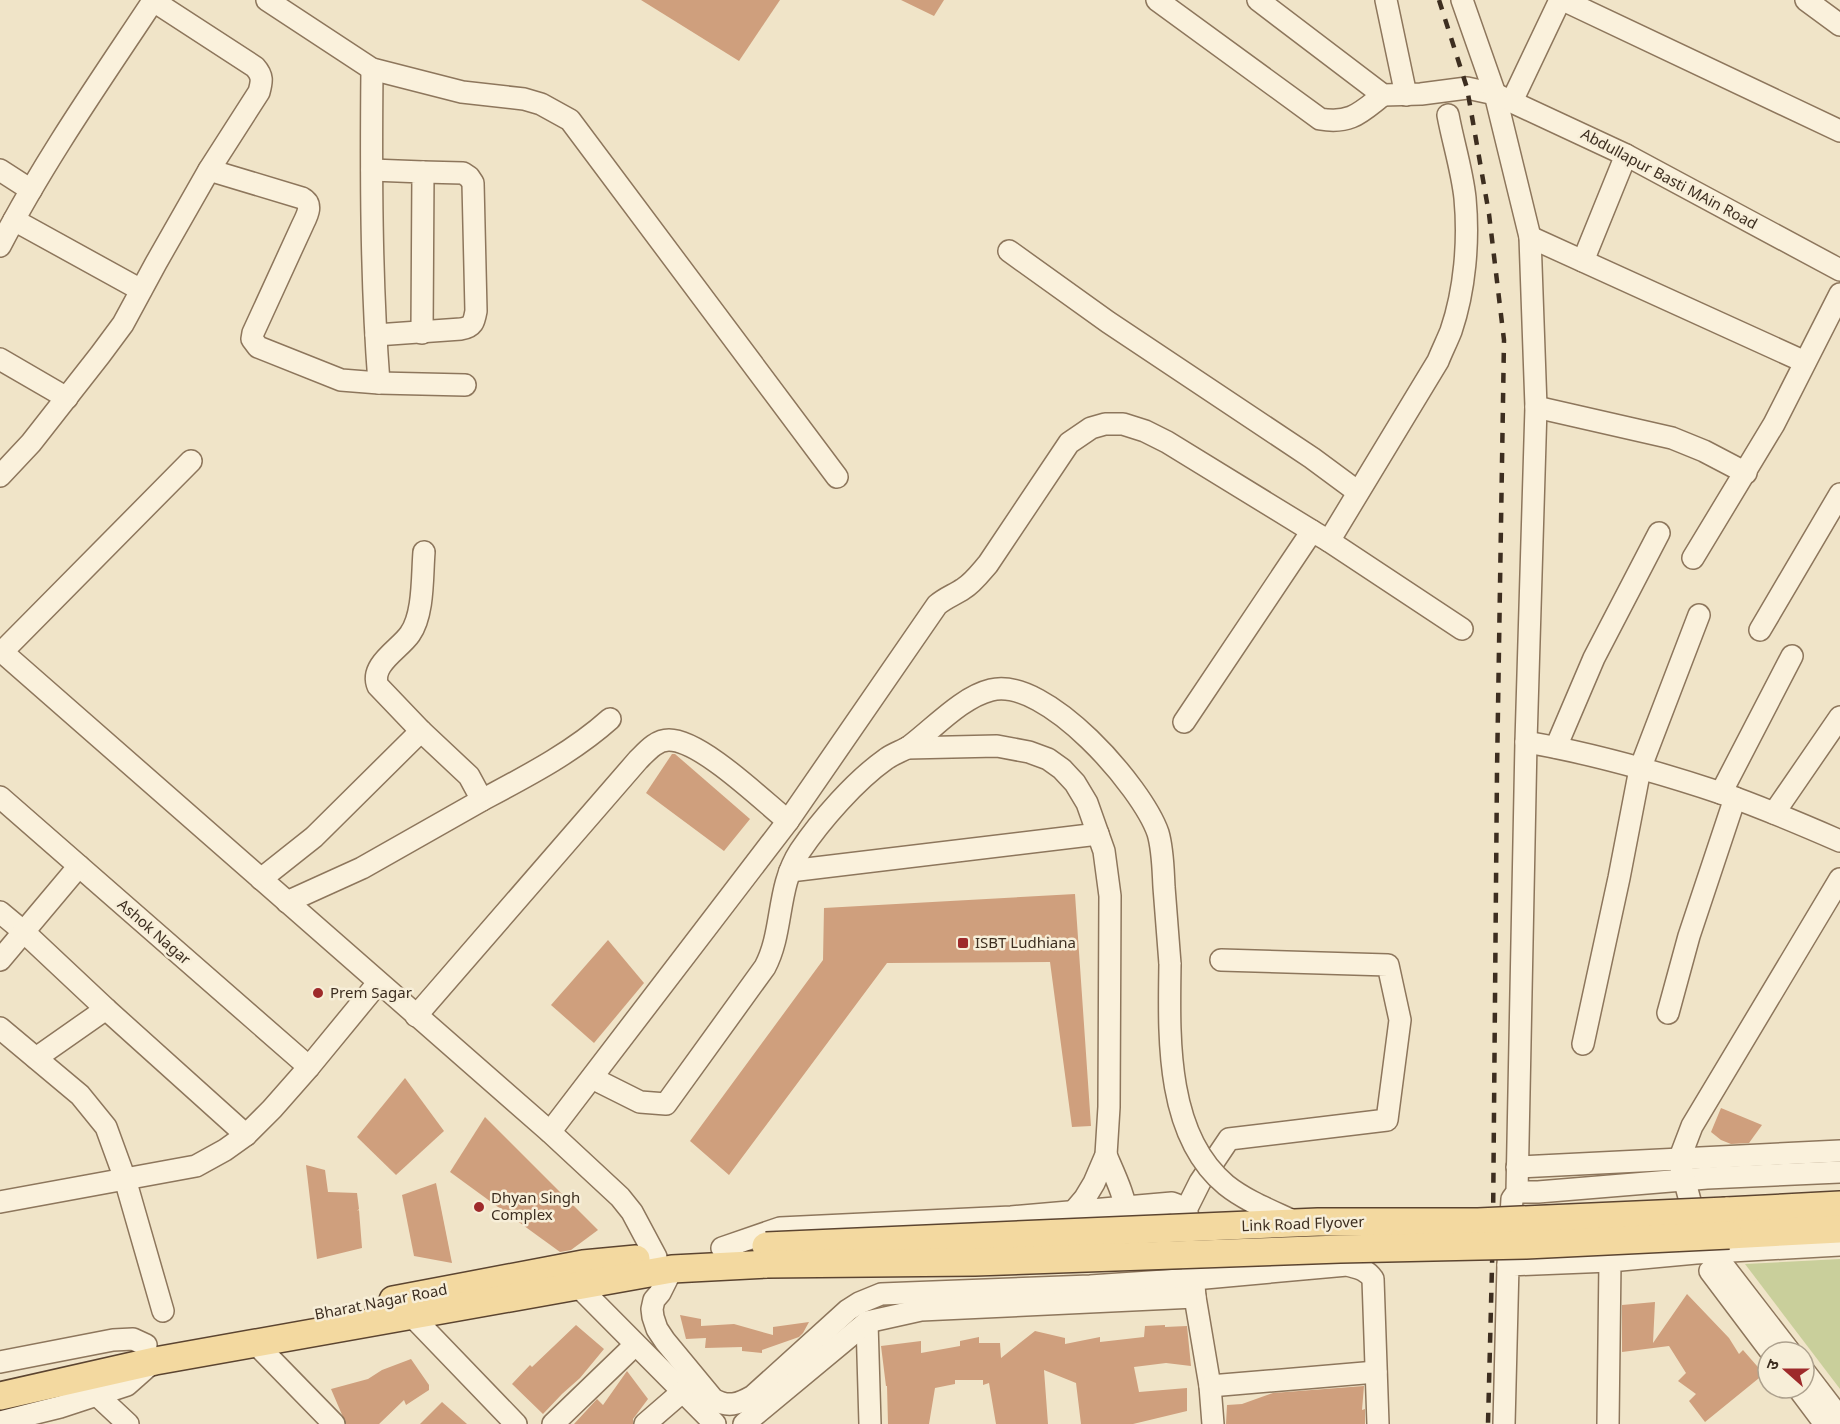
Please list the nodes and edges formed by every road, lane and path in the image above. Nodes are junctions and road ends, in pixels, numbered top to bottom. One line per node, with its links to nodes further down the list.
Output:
1 (152, 0): 19 (street); 21 (street)
2 (267, 0): 10 (street)
3 (1157, 0): 11 (street)
4 (1258, 0): 11 (street)
5 (1386, 0): 12 (street)
6 (1462, 0): 13 (street)
7 (1562, 0): 13 (street); 15 (street)
8 (1806, 0): 9 (street)
9 (1840, 25)
10 (372, 69): 18 (street); 41 (street)
11 (1383, 95): 12 (street, Abdullapur Basti MAin Road)
12 (1406, 95): 13 (street, Abdullapur Basti MAin Road)
13 (1503, 97): 16 (street, Abdullapur Basti MAin Road); 23 (street)
14 (1448, 115): 42 (street)
15 (1840, 130)
16 (1626, 154): 26 (street); 27 (street, Abdullapur Basti MAin Road)
17 (0, 170): 21 (street)
18 (372, 170): 20 (street); 31 (street)
19 (209, 171): 28 (street); 34 (street)
20 (423, 172): 30 (street); 30 (street)
21 (31, 190): 22 (street)
22 (14, 220): 24 (street); 28 (street)
23 (1530, 237): 26 (street); 37 (street)
24 (0, 246)
25 (1009, 251): 42 (street)
26 (1583, 261): 33 (street)
27 (1840, 270)
28 (141, 290): 36 (street)
29 (1840, 294): 33 (street)
30 (422, 333): 31 (street)
31 (376, 335): 34 (street)
32 (0, 359): 36 (street)
33 (1806, 362): 39 (street)
34 (379, 383): 35 (street)
35 (465, 385)
36 (67, 398): 40 (street)
37 (1536, 407): 39 (street); 57 (street)
38 (191, 461): 51 (street)
39 (1746, 473): 47 (street)
40 (0, 476)
41 (837, 477)
42 (1358, 492): 45 (street)
43 (1840, 494): 50 (street)
44 (1659, 533): 58 (street)
45 (1321, 536): 49 (street); 55 (street); 65 (street)
46 (424, 552): 56 (street)
47 (1693, 558)
48 (1699, 615): 60 (street)
49 (1462, 629)
50 (1760, 630)
51 (1, 651): 70 (street)
52 (1792, 656): 61 (street)
53 (1840, 717): 64 (street)
54 (610, 719): 63 (street)
55 (1184, 722)
56 (421, 731): 63 (street); 70 (street)
57 (1526, 742): 58 (street); 91 (street)
58 (1556, 747): 60 (street)
59 (907, 748): 66 (street); 69 (street); 101 (street, bridge)
60 (1640, 769): 61 (street); 82 (street)
61 (1728, 796): 64 (street); 79 (street)
62 (0, 797): 68 (street, Ashok Nagar)
63 (482, 800): 72 (street)
64 (1774, 813): 67 (street)
65 (788, 821): 80 (street); 85 (street)
66 (1098, 834): 69 (street); 89 (street)
67 (1840, 841)
68 (80, 866): 74 (street); 84 (street, Ashok Nagar)
69 (790, 871): 85 (street)
70 (261, 879): 72 (street)
71 (1840, 879): 90 (street)
72 (287, 902): 77 (street)
73 (0, 912): 74 (street)
74 (24, 932): 75 (street); 78 (street)
75 (0, 960)
76 (1221, 960): 99 (street)
77 (378, 983): 80 (street); 84 (street)
78 (106, 1009): 83 (street); 87 (street)
79 (1668, 1013)
80 (416, 1016): 86 (street)
81 (0, 1028): 83 (street)
82 (1583, 1044)
83 (36, 1058): 93 (street)
84 (309, 1067): 87 (street)
85 (592, 1078): 86 (street)
86 (550, 1132): 108 (street)
87 (246, 1135): 93 (street)
88 (1840, 1150): 90 (street)
89 (1106, 1155): 98 (street); 100 (street)
90 (1679, 1160): 91 (street); 94 (street)
91 (1517, 1167): 95 (street)
92 (1840, 1172): 94 (street)
93 (125, 1179): 96 (street); 113 (street)
94 (1685, 1180): 95 (street); 104 (street)
95 (1517, 1192): 109 (street)
96 (0, 1203)
97 (1840, 1205): 101 (main road, Link Road Flyover, bridge)
98 (1126, 1206): 99 (street); 100 (street); 110 (street)
99 (1186, 1210): 112 (street)
100 (1074, 1211): 105 (street)
101 (1297, 1223): 106 (main road, Link Road Flyover, bridge)
102 (1840, 1229): 106 (main road, Link Road Flyover, bridge)
103 (1840, 1245): 104 (street)
104 (1703, 1246): 107 (street); 116 (street); 117 (street)
105 (722, 1248): 106 (main road, Bharat Nagar Road); 108 (main road, Bharat Nagar Road)
106 (766, 1255): 108 (main road, Bharat Nagar Road)
107 (1610, 1261): 109 (street); 143 (street)
108 (664, 1263): 110 (street); 111 (main road, Bharat Nagar Road); 120 (main road, Bharat Nagar Road)
109 (1508, 1265): 142 (street)
110 (1136, 1283): 112 (street)
111 (578, 1286): 114 (main road, Bharat Nagar Road); 119 (street)
112 (1194, 1288): 115 (street); 122 (street); 124 (street)
113 (163, 1311)
114 (411, 1315): 118 (main road, Bharat Nagar Road); 134 (street)
115 (867, 1322): 138 (street); 139 (street)
116 (1763, 1340)
117 (1780, 1340)
118 (255, 1343): 120 (main road, Bharat Nagar Road); 133 (street)
119 (635, 1345): 126 (street); 135 (street)
120 (141, 1356): 121 (street, Bharat Nagar Road); 123 (main road); 127 (street); 128 (main road)
121 (0, 1362)
122 (1376, 1372): 124 (street); 141 (street)
123 (0, 1377)
124 (1210, 1386): 140 (street)
125 (1816, 1387): 130 (street)
126 (682, 1392): 136 (street); 137 (street)
127 (97, 1395): 131 (street); 132 (street)
128 (0, 1396)
129 (1807, 1400): 144 (street)
130 (1840, 1418)
131 (116, 1420)
132 (0, 1422)
133 (334, 1424)
134 (516, 1424)
135 (553, 1424)
136 (645, 1424)
137 (715, 1424)
138 (744, 1424)
139 (870, 1424)
140 (1213, 1424)
141 (1378, 1424)
142 (1504, 1424)
143 (1608, 1424)
144 (1825, 1424)

